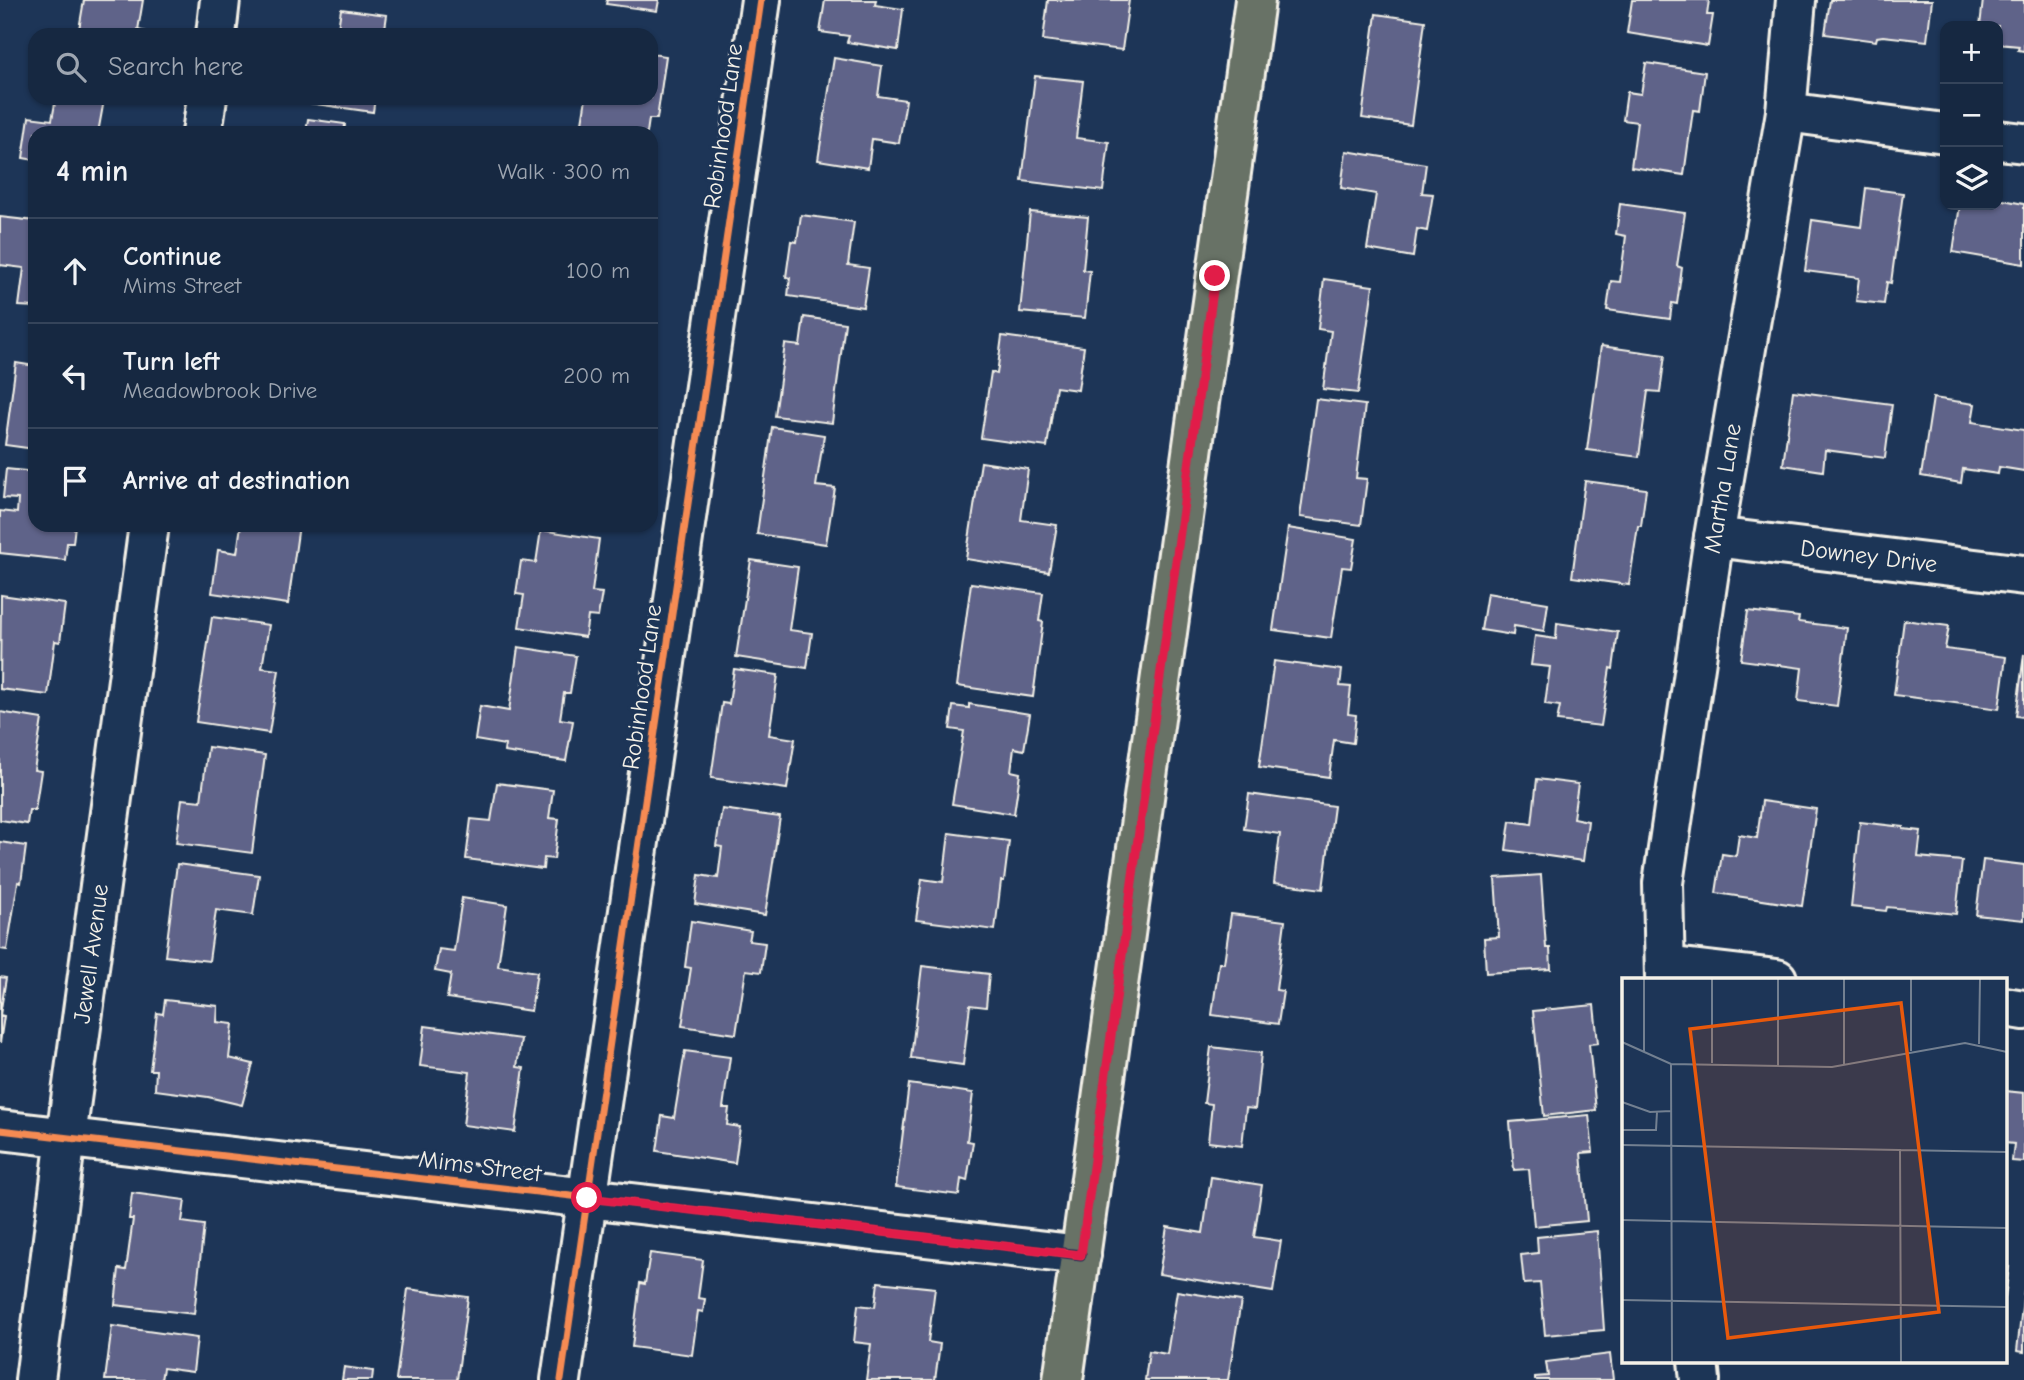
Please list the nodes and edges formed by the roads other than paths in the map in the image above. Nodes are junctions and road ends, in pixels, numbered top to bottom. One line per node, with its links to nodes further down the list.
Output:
1 (220, 0): 5 (street)
2 (761, 0): 19 (street, Robinhood Lane)
3 (1255, 0): 20 (main road)
4 (1796, 0): 7 (street, Martha Lane)
5 (217, 28)
6 (206, 105): 8 (street)
7 (1786, 112): 9 (street); 13 (street, Martha Lane)
8 (203, 126)
9 (1940, 132)
10 (2003, 141): 11 (street)
11 (2024, 143)
12 (148, 532): 18 (street, Jewell Avenue)
13 (1714, 537): 14 (street, Downey Drive); 15 (street, Martha Lane)
14 (2024, 575)
15 (1665, 972): 16 (street)
16 (1761, 978)
17 (0, 1130): 18 (street, Mims Street)
18 (65, 1137): 19 (street, Mims Street); 22 (street, Jewell Avenue)
19 (587, 1198): 20 (street, Mims Street); 23 (street, Robinhood Lane)
20 (1081, 1255): 24 (main road)
21 (1698, 1362): 25 (street)
22 (35, 1380)
23 (561, 1380)
24 (1063, 1380)
25 (1700, 1380)

